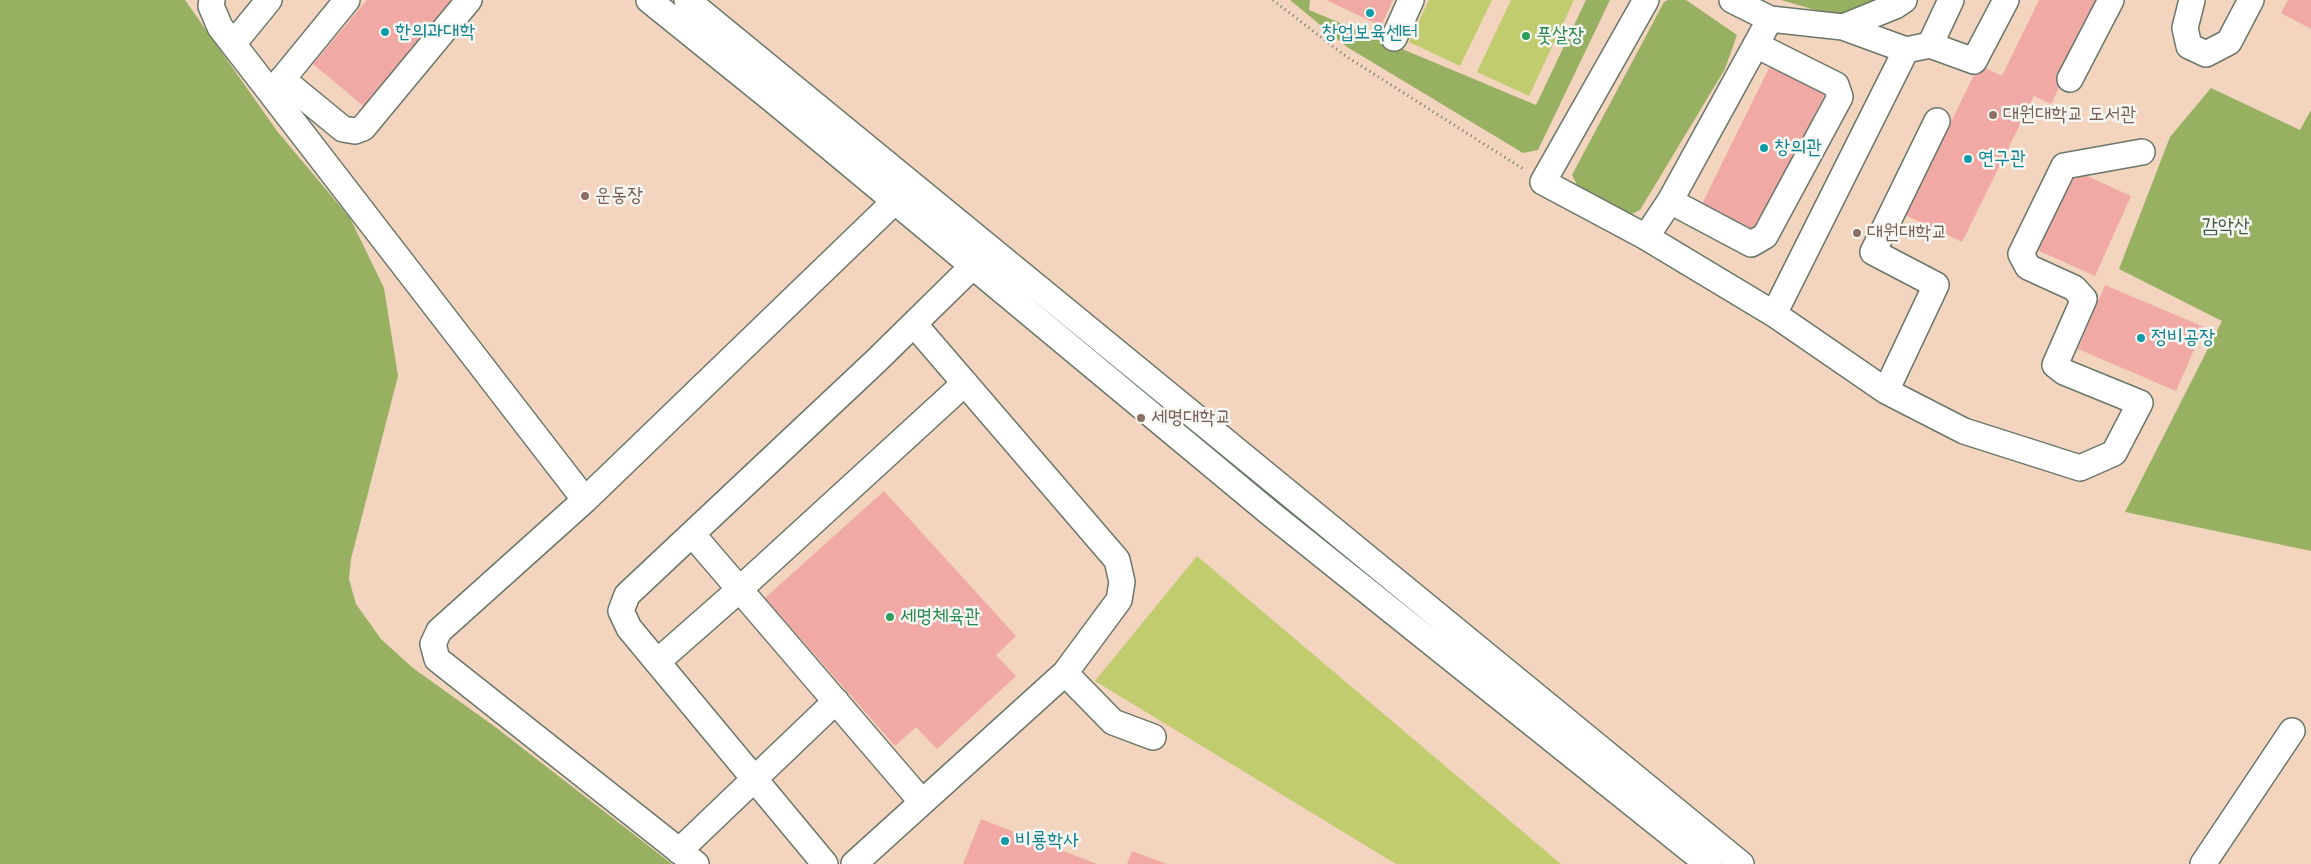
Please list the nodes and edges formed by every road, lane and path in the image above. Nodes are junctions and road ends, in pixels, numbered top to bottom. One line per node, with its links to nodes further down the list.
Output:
1 (212, 0): 20 (street)
2 (269, 0): 20 (street)
3 (347, 0): 24 (street)
4 (469, 0): 24 (street)
5 (649, 0): 25 (street)
6 (687, 0): 25 (street)
7 (1273, 0): 28 (path)
8 (1411, 0): 19 (street)
9 (1646, 0): 28 (street)
10 (1732, 0): 17 (street)
11 (1904, 0): 18 (street)
12 (1951, 0): 22 (street)
13 (2006, 0): 22 (street)
14 (2111, 0): 23 (street)
15 (2192, 0): 16 (street)
16 (2250, 0)
17 (1770, 19): 18 (street); 21 (street)
18 (1842, 27): 22 (street)
19 (1394, 38)
20 (233, 44): 24 (street)
21 (1756, 45): 29 (street); 29 (street)
22 (1918, 47): 34 (street)
23 (2070, 79)
24 (276, 86): 38 (street)
25 (781, 92): 30 (street); 32 (street)
26 (1937, 121): 37 (street)
27 (2142, 152): 37 (street)
28 (1543, 182): 31 (street)
29 (1670, 201): 31 (street)
30 (894, 202): 33 (street); 38 (street)
31 (1646, 238): 34 (street)
32 (990, 249): 33 (street); 40 (street)
33 (972, 266): 35 (street); 41 (street)
34 (1774, 314): 37 (street)
35 (914, 324): 36 (street); 39 (street)
36 (965, 382): 42 (street); 44 (street)
37 (1886, 391)
38 (585, 500): 50 (street)
39 (692, 534): 42 (street); 43 (street)
40 (1359, 551): 41 (street); 51 (street)
41 (1342, 571): 51 (street)
42 (740, 589): 43 (street); 45 (street)
43 (657, 662): 48 (street)
44 (1065, 673): 47 (street); 49 (street)
45 (836, 701): 48 (street); 49 (street)
46 (2292, 731): 55 (street)
47 (1152, 737)
48 (754, 780): 50 (street); 52 (street)
49 (922, 802): 53 (street)
50 (687, 858)
51 (1707, 858): 54 (street)
52 (825, 864)
53 (854, 864)
54 (1741, 864)
55 (2202, 864)

